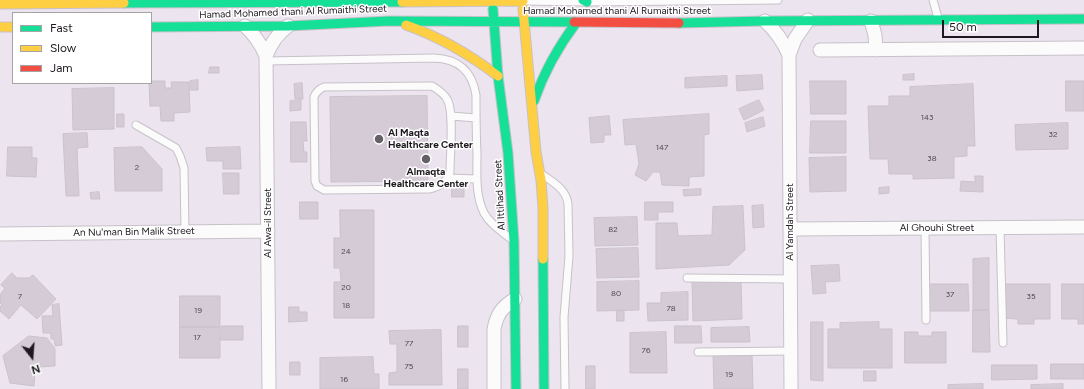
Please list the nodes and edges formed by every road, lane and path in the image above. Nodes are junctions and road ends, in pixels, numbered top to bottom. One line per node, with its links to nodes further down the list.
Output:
1 (446, 0): 2 (main road, Hamad Mohamed thani Al Rumaithi Street); 7 (main road, Hamad Mohamed thani Al Rumaithi Street)
2 (492, 0): 3 (main road, Hamad Mohamed thani Al Rumaithi Street); 12 (main road, Al Ittihad Street)
3 (523, 0): 6 (lane, Hamad Mohamed thani Al Rumaithi Street); 13 (main road)
4 (778, 0): 6 (lane, Hamad Mohamed thani Al Rumaithi Street)
5 (933, 0): 11 (lane)
6 (585, 1)
7 (0, 4)
8 (1084, 19): 11 (main road, Hamad Mohamed thani Al Rumaithi Street)
9 (389, 20): 12 (main road, Hamad Mohamed thani Al Rumaithi Street); 18 (main road, Hamad Mohamed thani Al Rumaithi Street); 27 (main road)
10 (808, 20): 14 (main road, Hamad Mohamed thani Al Rumaithi Street); 15 (main road, Hamad Mohamed thani Al Rumaithi Street); 25 (street, Al Yamdah Street)
11 (938, 20): 15 (main road, Hamad Mohamed thani Al Rumaithi Street)
12 (494, 21): 13 (main road, Hamad Mohamed thani Al Rumaithi Street); 27 (main road, Al Ittihad Street)
13 (524, 21): 16 (main road, Hamad Mohamed thani Al Rumaithi Street); 28 (main road)
14 (765, 21): 16 (main road, Hamad Mohamed thani Al Rumaithi Street); 25 (street, Al Yamdah Street)
15 (871, 21): 24 (street)
16 (576, 23): 28 (main road)
17 (245, 26): 18 (main road, Hamad Mohamed thani Al Rumaithi Street); 21 (main road, Hamad Mohamed thani Al Rumaithi Street); 26 (street, Al Awa-il Street)
18 (288, 26): 26 (street, Al Awa-il Street)
19 (0, 27): 20 (main road)
20 (12, 27)
21 (152, 27)
22 (1084, 48): 24 (street)
23 (820, 50): 24 (street)
24 (876, 50)
25 (789, 55): 38 (street, Al Yamdah Street)
26 (266, 59): 30 (lane); 39 (street, Al Awa-il Street)
27 (498, 76): 42 (main road, Al Ittihad Street)
28 (532, 106): 32 (main road)
29 (451, 116): 30 (lane); 33 (lane); 33 (lane)
30 (476, 118): 34 (lane)
31 (136, 125): 40 (lane)
32 (540, 173): 53 (main road); 54 (lane)
33 (448, 178): 34 (lane)
34 (477, 179): 42 (lane)
35 (1084, 227): 37 (street, Al Ghouhi Street)
36 (925, 228): 37 (street, Al Ghouhi Street); 38 (street, Al Ghouhi Street); 46 (lane)
37 (1000, 228): 47 (lane)
38 (790, 229): 44 (street, Al Yamdah Street)
39 (268, 231): 40 (street, An Nu'man Bin Malik Street); 50 (street, Al Awa-il Street)
40 (185, 232): 41 (street, An Nu'man Bin Malik Street)
41 (0, 234)
42 (514, 241): 45 (main road, Al Ittihad Street)
43 (687, 278): 44 (lane)
44 (790, 279): 48 (street, Al Yamdah Street)
45 (514, 299): 51 (street); 52 (main road, Al Ittihad Street)
46 (926, 320)
47 (1003, 343)
48 (791, 351): 49 (lane); 55 (street, Al Yamdah Street)
49 (698, 352)
50 (269, 389)
51 (494, 389)
52 (516, 389)
53 (544, 389)
54 (565, 389)
55 (791, 389)

